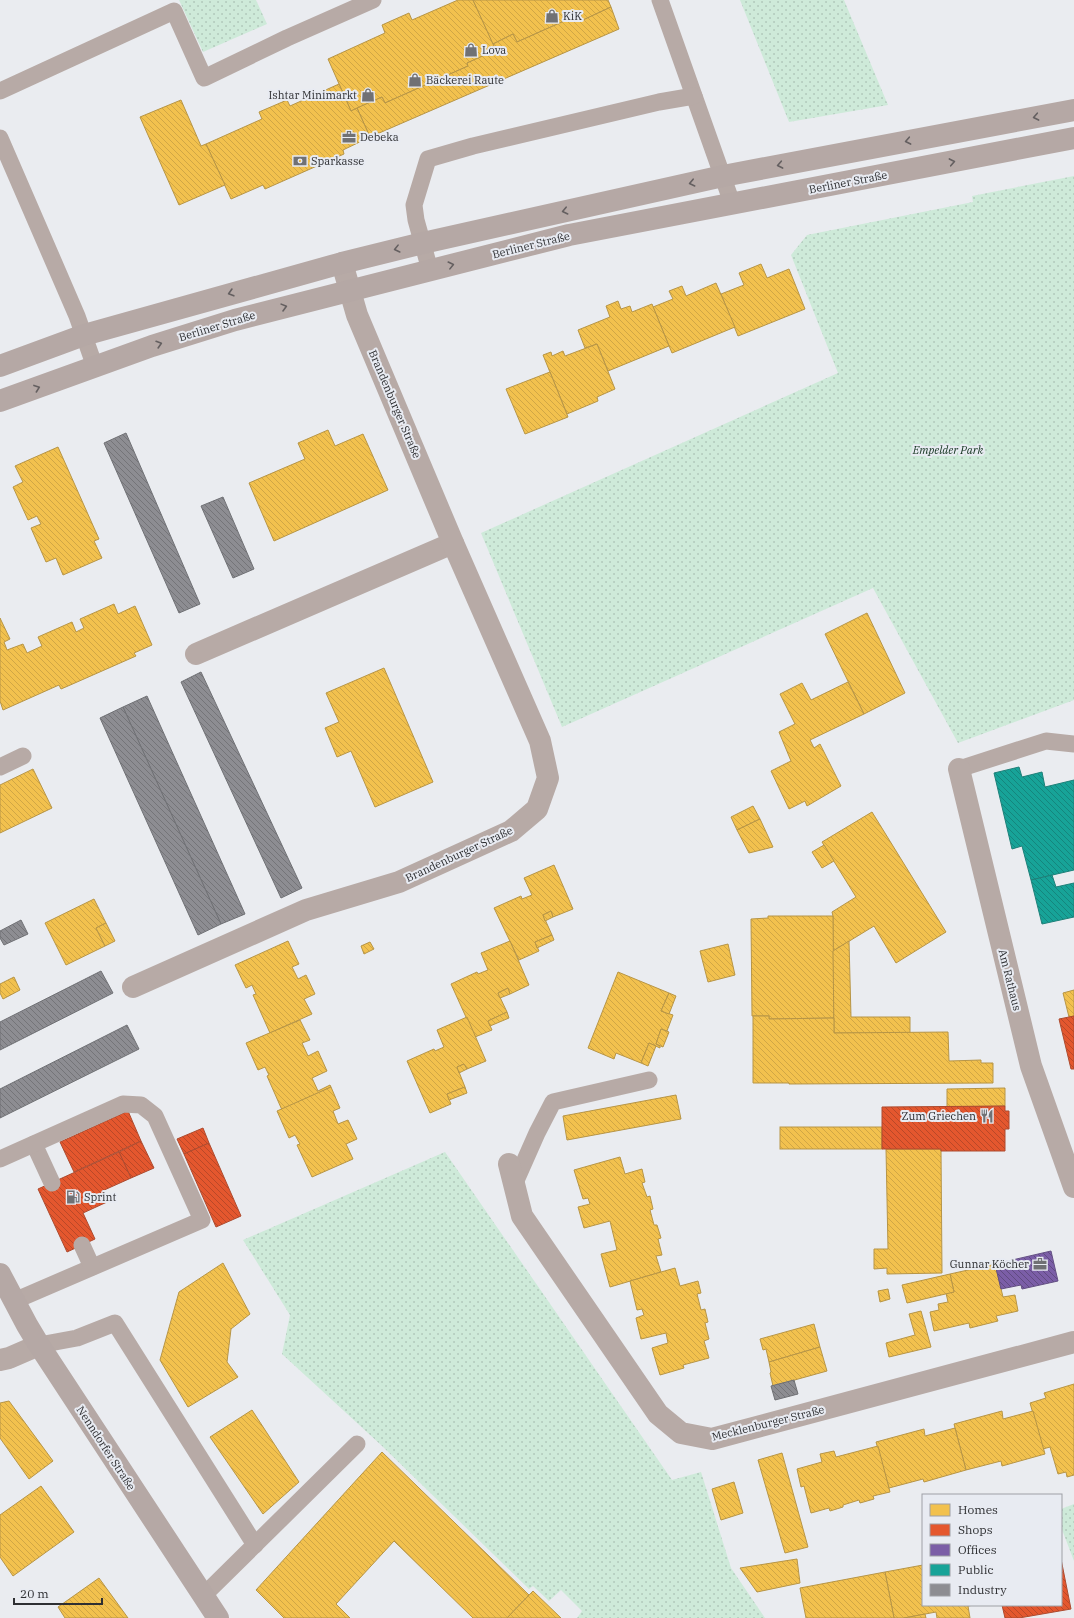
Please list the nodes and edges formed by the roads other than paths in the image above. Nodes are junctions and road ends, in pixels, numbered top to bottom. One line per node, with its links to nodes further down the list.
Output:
1 (373, 0): 3 (lane)
2 (660, 0): 4 (lane)
3 (0, 91)
4 (694, 96): 8 (lane); 10 (lane)
5 (1074, 110): 8 (street, one-way to 8)
6 (0, 138): 14 (lane)
7 (1074, 138): 9 (street, Berliner Straße, one-way to 7)
8 (723, 176): 9 (lane); 10 (street, one-way to 10)
9 (732, 203): 12 (street, Berliner Straße, one-way to 9)
10 (424, 243): 11 (street, one-way to 11); 12 (lane)
11 (342, 263): 13 (street, Brandenburger Straße); 14 (street, one-way to 14)
12 (430, 270): 13 (street, Berliner Straße)
13 (350, 290): 16 (street, Berliner Straße, one-way to 13); 18 (street, Brandenburger Straße)
14 (84, 334): 15 (street); 16 (lane)
15 (0, 366)
16 (95, 367): 17 (street, Berliner Straße, one-way to 16)
17 (0, 401)
18 (453, 544): 19 (street); 24 (street, Brandenburger Straße)
19 (196, 654)
20 (1074, 744): 23 (lane)
21 (23, 756): 22 (lane)
22 (0, 767)
23 (959, 769): 31 (street, Am Rathaus)
24 (133, 987)
25 (649, 1080): 30 (lane)
26 (34, 1144): 27 (lane); 29 (lane); 33 (lane)
27 (0, 1158)
28 (509, 1164): 30 (street, Mecklenburger Straße)
29 (52, 1182)
30 (514, 1185): 36 (street, Mecklenburger Straße)
31 (1074, 1187)
32 (82, 1245): 33 (lane)
33 (92, 1267): 35 (lane)
34 (0, 1274): 35 (street, Nenndorfer Straße)
35 (14, 1301): 37 (street, Nenndorfer Straße)
36 (1074, 1342)
37 (39, 1345): 38 (street); 40 (lane); 41 (street, Nenndorfer Straße)
38 (0, 1360)
39 (357, 1444): 40 (lane)
40 (255, 1545): 41 (lane)
41 (203, 1596): 42 (street, Nenndorfer Straße)
42 (218, 1618)

